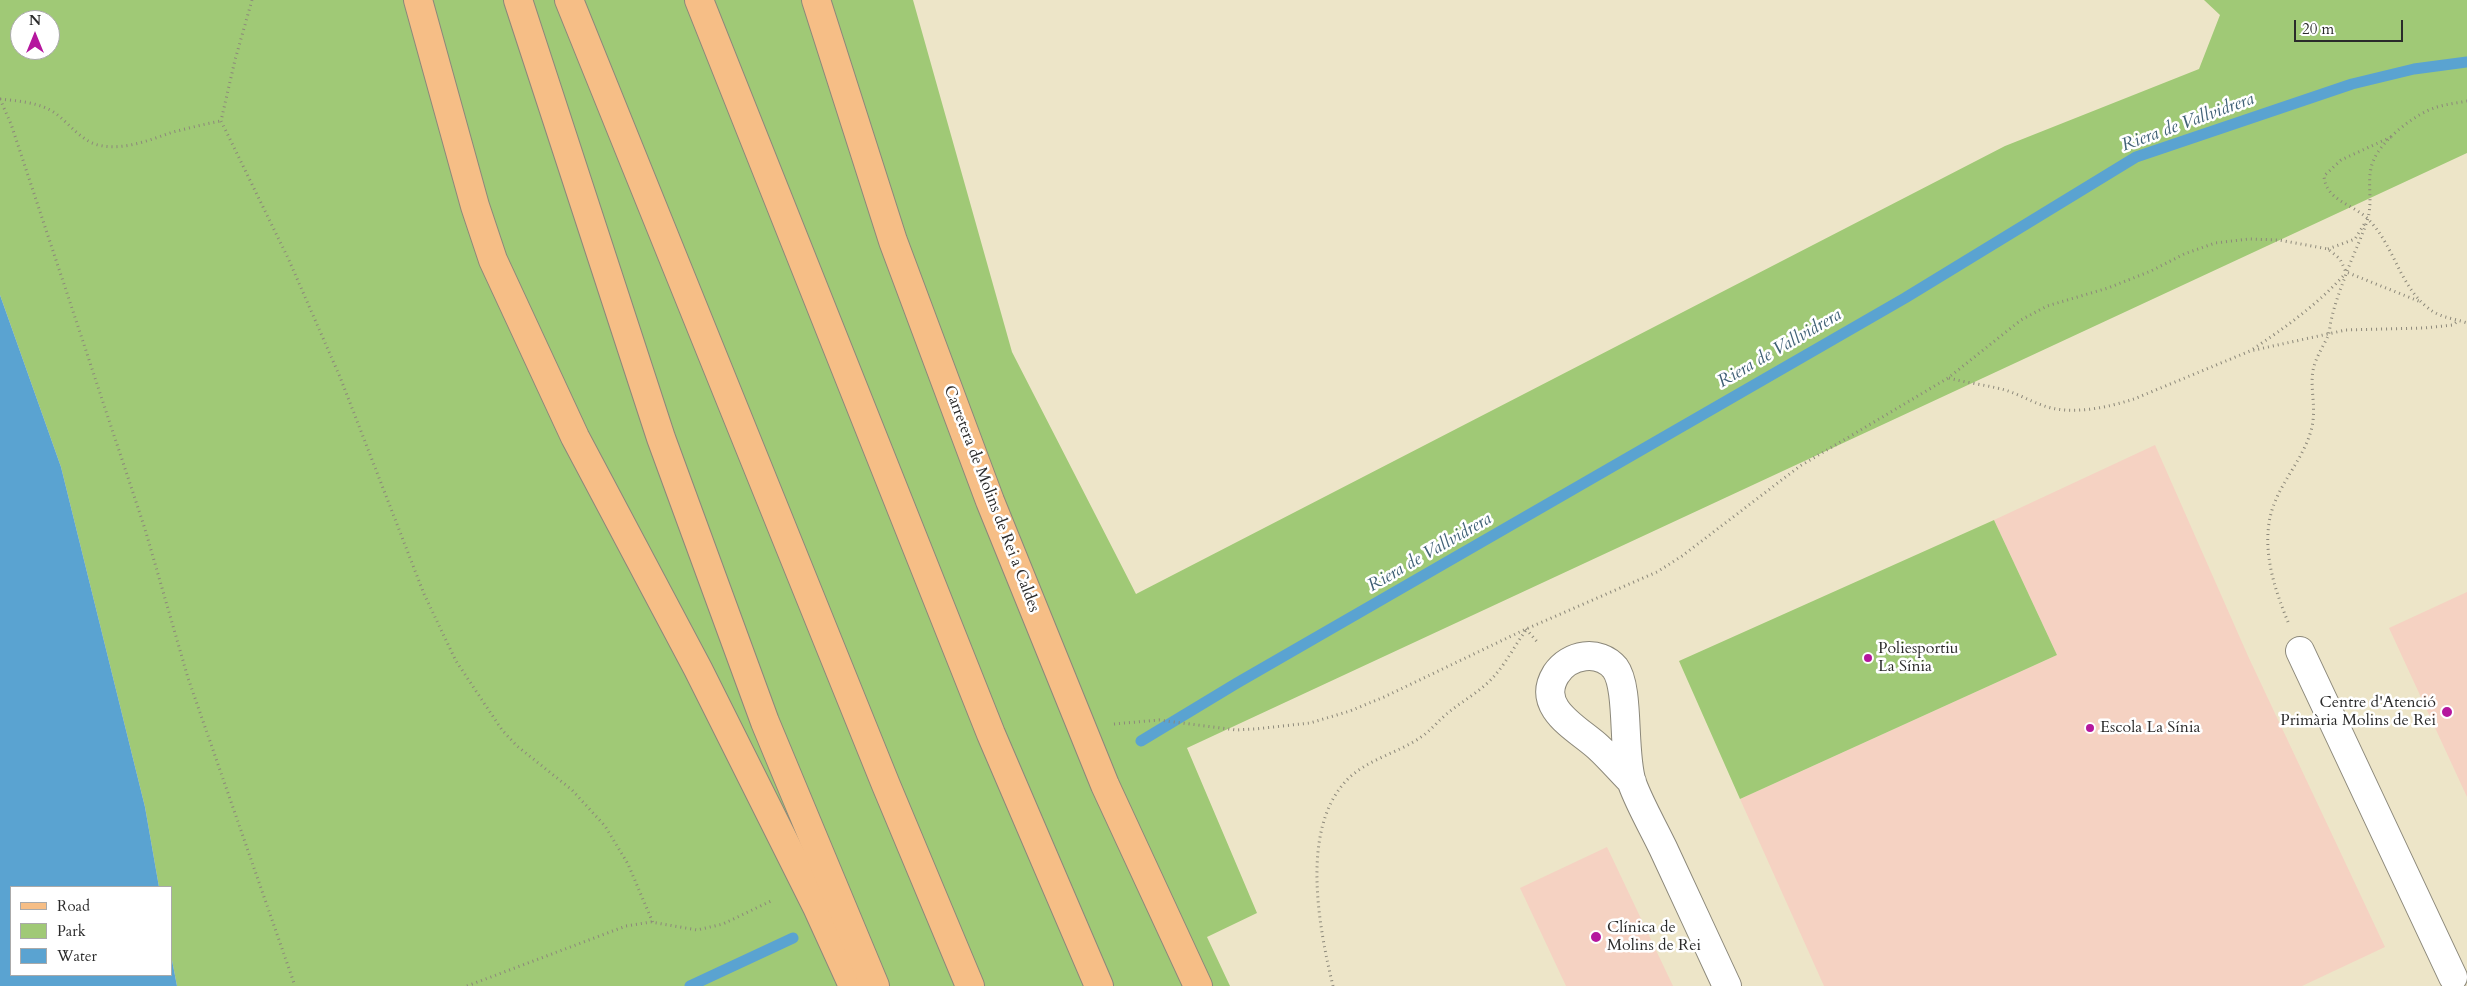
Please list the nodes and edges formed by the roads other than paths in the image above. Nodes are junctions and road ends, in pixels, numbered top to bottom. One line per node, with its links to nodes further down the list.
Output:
1 (418, 0): 11 (main road)
2 (518, 0): 12 (main road)
3 (568, 0): 13 (main road)
4 (699, 0): 14 (main road)
5 (816, 0): 15 (main road, Carretera de Molins de Rei a Caldes)
6 (2300, 651): 10 (street)
7 (1623, 700): 8 (street); 8 (street); 9 (street)
8 (1567, 722): 9 (street)
9 (1632, 782): 16 (street)
10 (2451, 978)
11 (853, 986)
12 (875, 986)
13 (970, 986)
14 (1099, 986)
15 (1198, 986)
16 (1727, 986)

